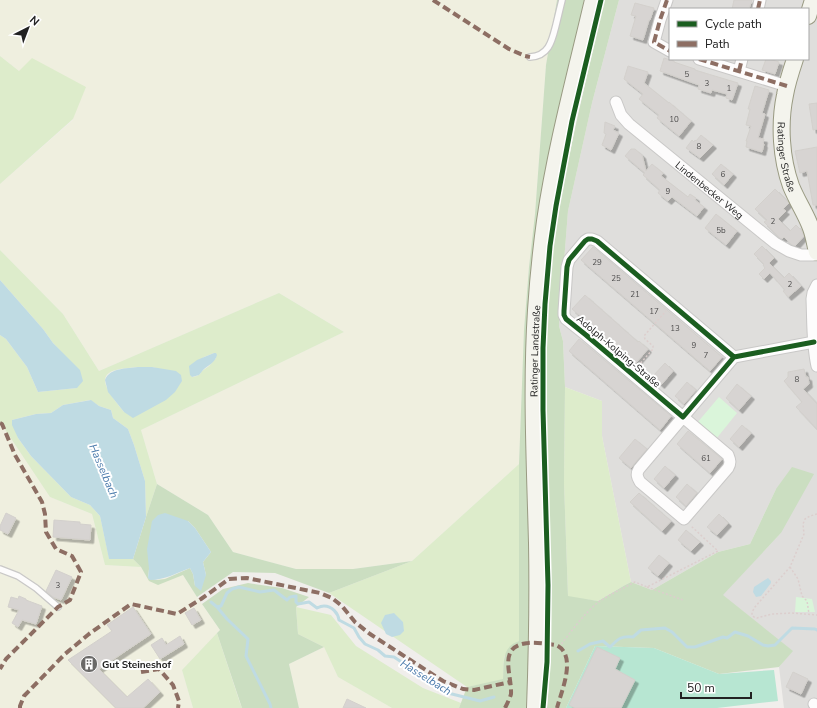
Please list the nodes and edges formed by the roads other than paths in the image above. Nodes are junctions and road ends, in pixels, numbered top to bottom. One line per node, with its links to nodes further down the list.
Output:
1 (562, 0): 7 (lane)
2 (593, 0): 23 (main road, Ratinger Landstraße)
3 (667, 0): 6 (street)
4 (813, 0): 5 (main road)
5 (809, 13)
6 (669, 50)
7 (530, 57)
8 (702, 60): 11 (street)
9 (742, 60): 11 (street)
10 (795, 60): 12 (main road, Ratinger Straße)
11 (739, 71): 12 (street)
12 (787, 86): 14 (main road, Ratinger Straße)
13 (616, 102): 15 (street, Lindenbecker Weg)
14 (817, 252)
15 (817, 255)
16 (817, 285): 17 (street)
17 (814, 342): 18 (street); 19 (street)
18 (734, 357): 20 (street); 20 (street, Adolph-Kolping-Straße)
19 (817, 366)
20 (683, 417): 20 (street, Adolph-Kolping-Straße)
21 (0, 569): 22 (lane)
22 (58, 608)
23 (535, 708)

